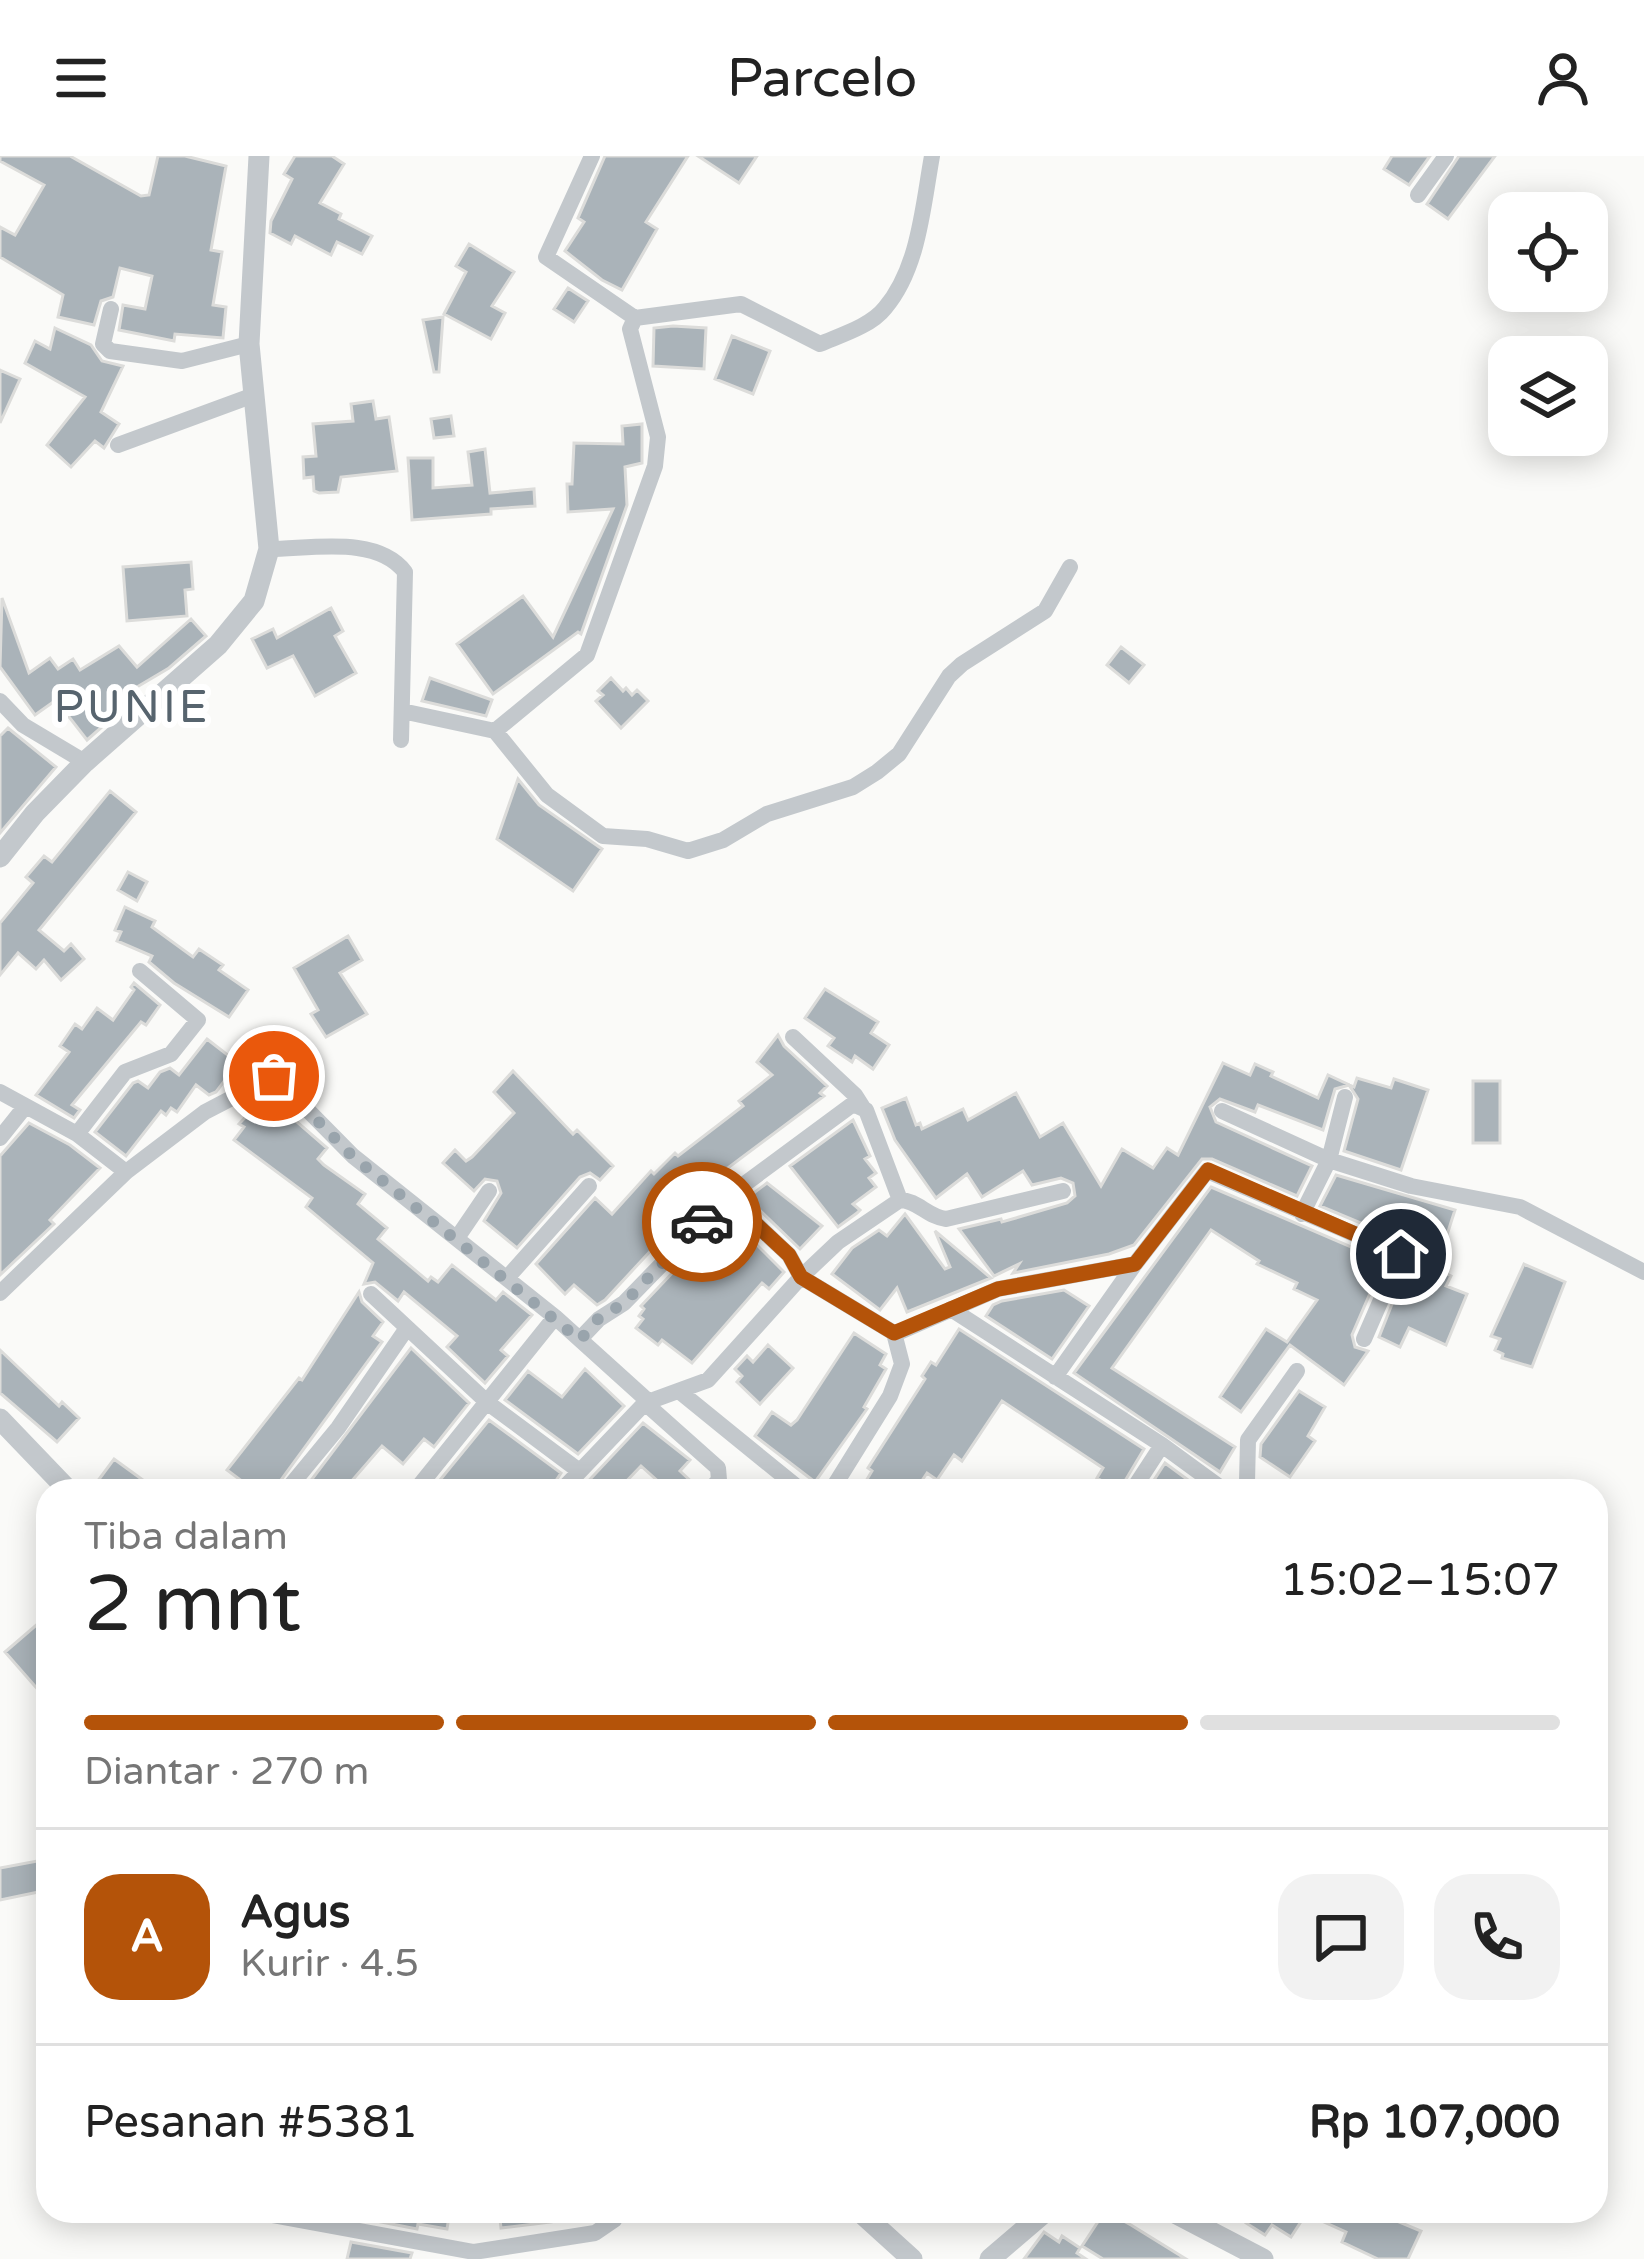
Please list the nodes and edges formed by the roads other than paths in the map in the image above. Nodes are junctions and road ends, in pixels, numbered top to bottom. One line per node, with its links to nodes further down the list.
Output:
1 (259, 156): 8 (street)
2 (592, 156): 7 (street)
3 (932, 156): 7 (street)
4 (1446, 156): 5 (street)
5 (1418, 195)
6 (110, 309): 8 (street)
7 (635, 318): 15 (street)
8 (249, 344): 9 (street)
9 (254, 395): 10 (street); 11 (street)
10 (118, 445)
11 (268, 549): 14 (street); 17 (street)
12 (1070, 568): 15 (street)
13 (0, 700): 17 (street)
14 (403, 711): 15 (street); 16 (street)
15 (495, 731)
16 (401, 740)
17 (85, 762): 18 (street)
18 (0, 857)
19 (140, 971): 26 (street)
20 (793, 1037): 23 (street)
21 (0, 1092): 24 (street)
22 (1345, 1097): 28 (street)
23 (862, 1106): 33 (street); 34 (street)
24 (24, 1108): 26 (street); 27 (street)
25 (1222, 1111): 28 (street)
26 (77, 1134): 29 (street)
27 (0, 1138)
28 (1329, 1160): 35 (street); 38 (street)
29 (126, 1172): 36 (street); 41 (street)
30 (589, 1186): 39 (street)
31 (489, 1191): 36 (street)
32 (1063, 1191): 34 (street)
33 (727, 1197): 40 (street); 47 (street)
34 (900, 1200): 40 (street)
35 (1303, 1214): 37 (street); 48 (street)
36 (459, 1237): 39 (street)
37 (1135, 1264): 43 (street); 50 (street)
38 (1644, 1272)
39 (508, 1277): 44 (street)
40 (801, 1277): 46 (street); 51 (street)
41 (0, 1293)
42 (371, 1294): 45 (street)
43 (951, 1309): 46 (street); 50 (street)
44 (555, 1317): 47 (street); 52 (street)
45 (407, 1328): 52 (street); 57 (street)
46 (894, 1333): 62 (street)
47 (582, 1338): 51 (street)
48 (1364, 1339)
49 (1298, 1371): 65 (street)
50 (1055, 1377): 54 (street)
51 (658, 1398): 55 (street); 60 (street); 61 (street)
52 (488, 1403): 55 (street); 58 (street)
53 (3, 1428): 56 (street)
54 (1162, 1445): 63 (street); 64 (street)
55 (578, 1470): 59 (street)
56 (56, 1479)
57 (296, 1479)
58 (425, 1479)
59 (570, 1479)
60 (718, 1479)
61 (783, 1479)
62 (840, 1479)
63 (1140, 1479)
64 (1209, 1479)
65 (1247, 1479)
66 (316, 2223): 67 (street)
67 (610, 2223)
68 (872, 2223): 71 (street)
69 (1032, 2223): 72 (street)
70 (1194, 2223): 73 (street)
71 (912, 2259)
72 (990, 2259)
73 (1263, 2259)

